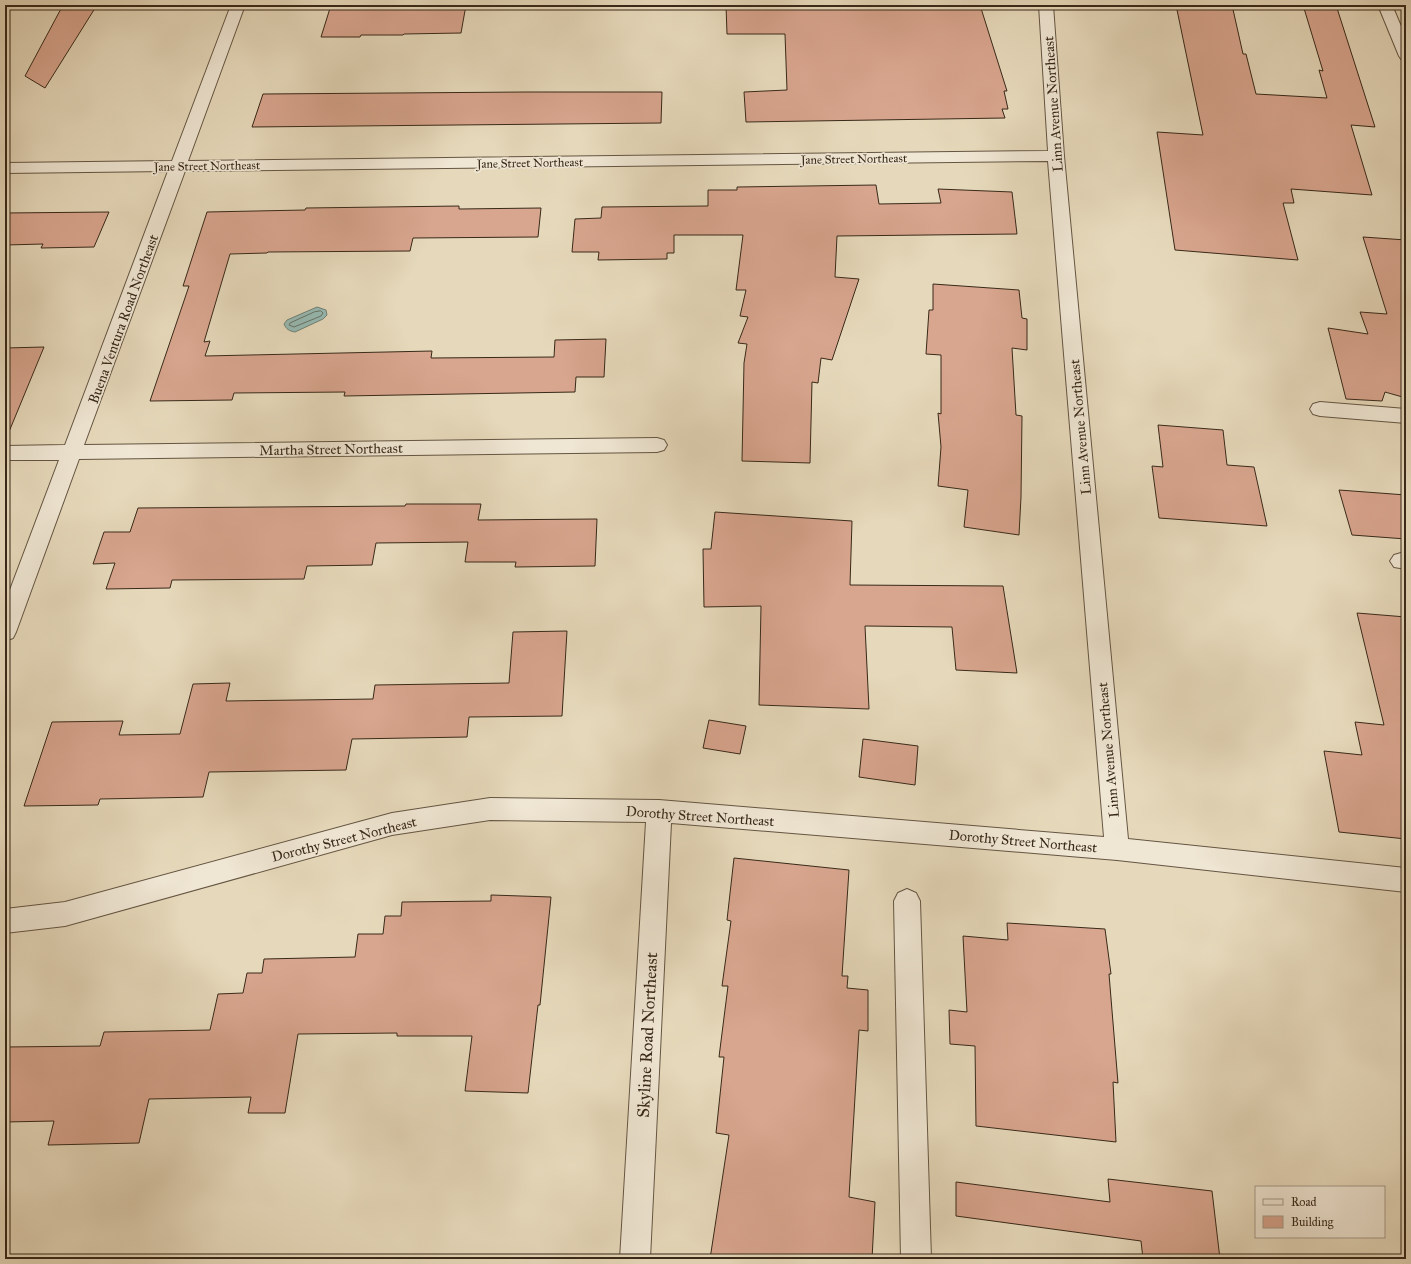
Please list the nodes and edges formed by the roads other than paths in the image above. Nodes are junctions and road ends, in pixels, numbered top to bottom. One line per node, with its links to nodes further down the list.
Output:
1 (238, 5): 6 (street, Buena Ventura Road Northeast)
2 (1046, 5): 5 (street, Linn Avenue Northeast)
3 (1385, 5): 4 (street)
4 (1406, 56)
5 (1056, 156): 6 (street, Jane Street Northeast); 15 (street, Linn Avenue Northeast)
6 (179, 167): 7 (street, Jane Street Northeast); 11 (street, Buena Ventura Road Northeast)
7 (5, 168)
8 (1320, 409): 9 (street)
9 (1406, 416)
10 (656, 445): 11 (street, Martha Street Northeast)
11 (73, 452): 12 (street, Martha Street Northeast); 13 (street, Buena Ventura Road Northeast)
12 (5, 453)
13 (5, 632)
14 (659, 811): 15 (street, Dorothy Street Northeast); 18 (street, Dorothy Street Northeast); 19 (street, Skyline Road Northeast)
15 (1117, 849): 16 (street, Dorothy Street Northeast)
16 (1406, 880)
17 (907, 901): 20 (street)
18 (5, 921)
19 (635, 1259)
20 (916, 1259)

